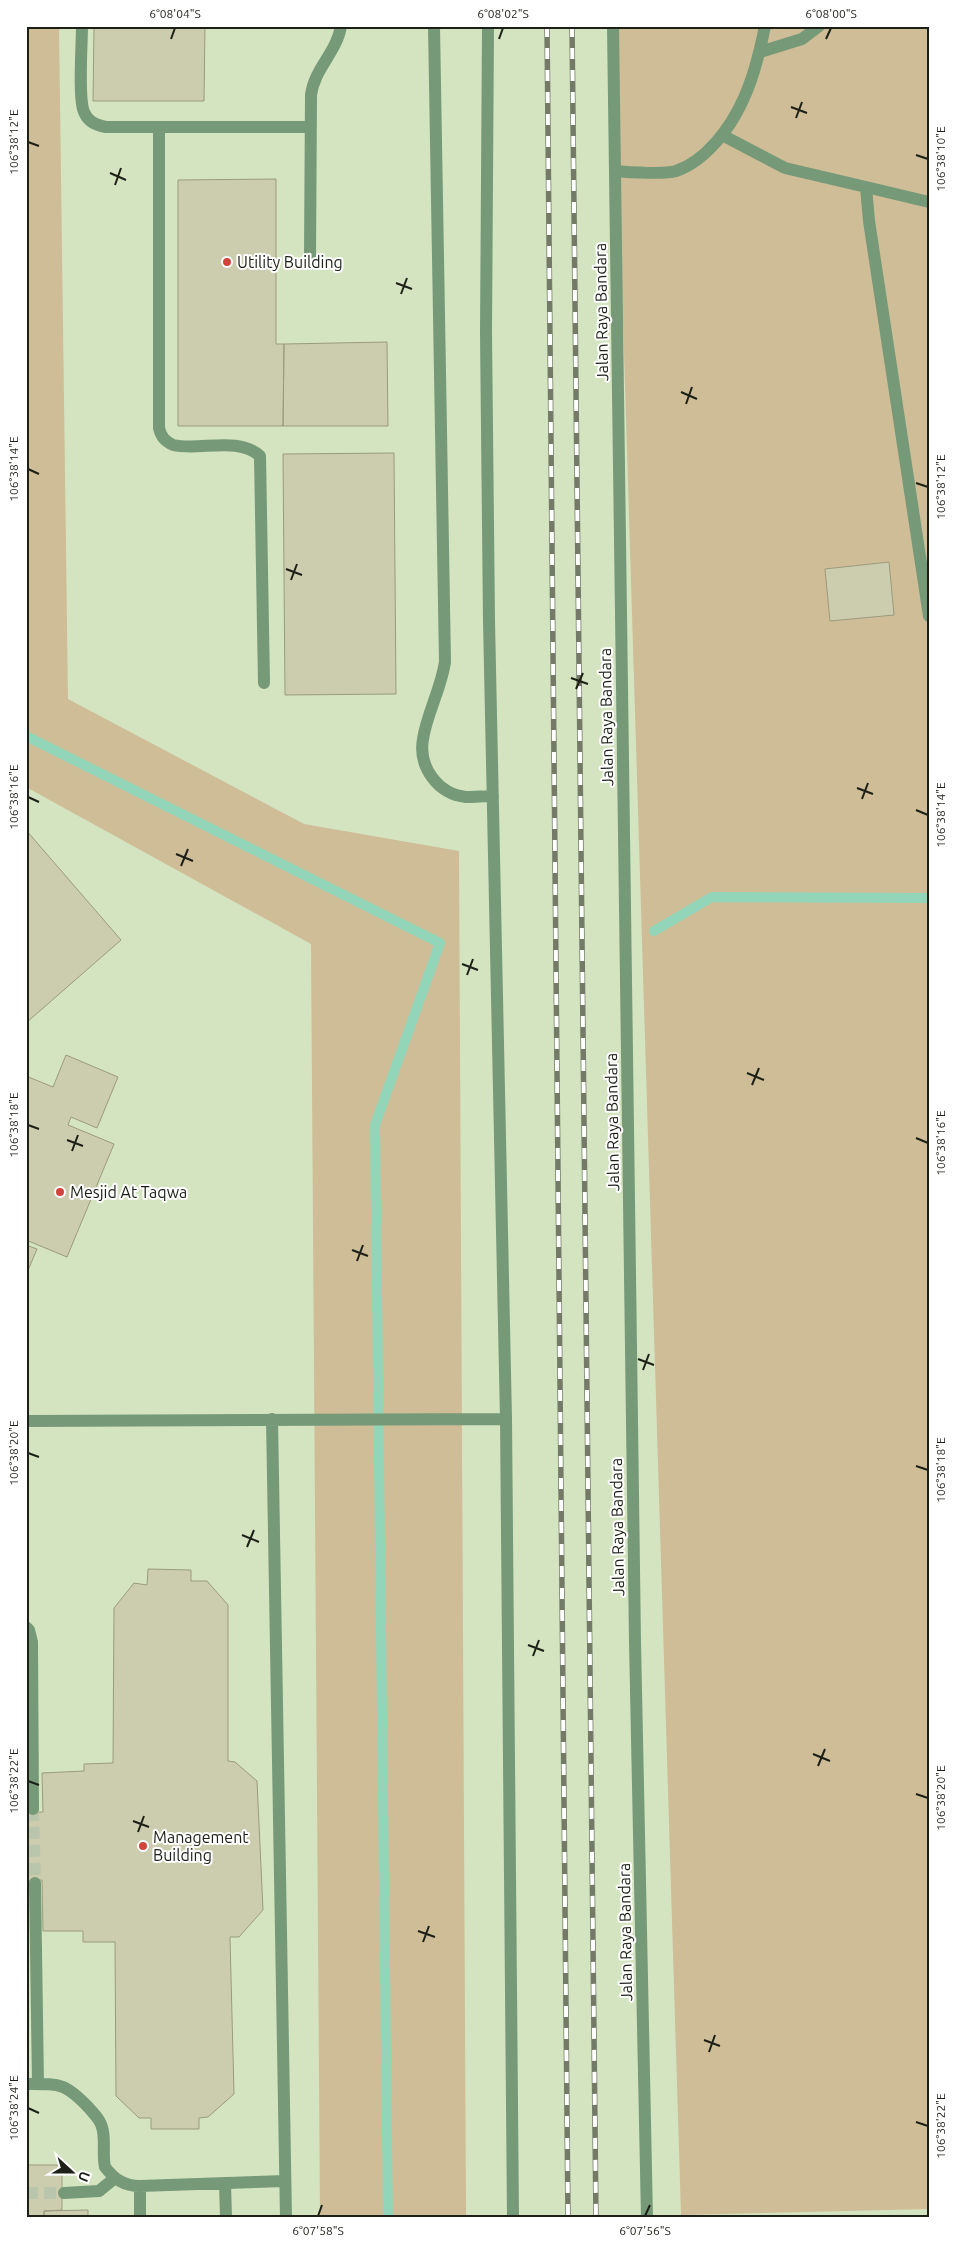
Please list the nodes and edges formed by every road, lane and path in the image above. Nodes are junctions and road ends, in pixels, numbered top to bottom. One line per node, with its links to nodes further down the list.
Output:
1 (82, 26): 10 (street)
2 (341, 26): 9 (street)
3 (434, 26): 18 (street)
4 (488, 26): 18 (street)
5 (613, 26): 12 (street, Jalan Raya Bandara)
6 (765, 26): 8 (street)
7 (819, 26): 8 (street)
8 (760, 52): 11 (street)
9 (309, 127): 10 (street); 15 (street)
10 (158, 128): 17 (street)
11 (722, 135): 12 (street); 13 (street)
12 (615, 171): 35 (street, Jalan Raya Bandara)
13 (866, 187): 14 (street); 16 (street)
14 (929, 202)
15 (310, 258)
16 (929, 616)
17 (264, 683)
18 (493, 796): 20 (street)
19 (272, 1419): 20 (street); 21 (street); 27 (street)
20 (506, 1419): 34 (street)
21 (26, 1421)
22 (26, 1627): 23 (street)
23 (33, 1809)
24 (35, 1883): 25 (street)
25 (32, 2084): 26 (street)
26 (115, 2178): 29 (street); 30 (street)
27 (285, 2181): 28 (street); 33 (street)
28 (226, 2183): 29 (street); 32 (street)
29 (140, 2186): 31 (street)
30 (64, 2193)
31 (140, 2218)
32 (226, 2218)
33 (286, 2218)
34 (513, 2218)
35 (648, 2218)

